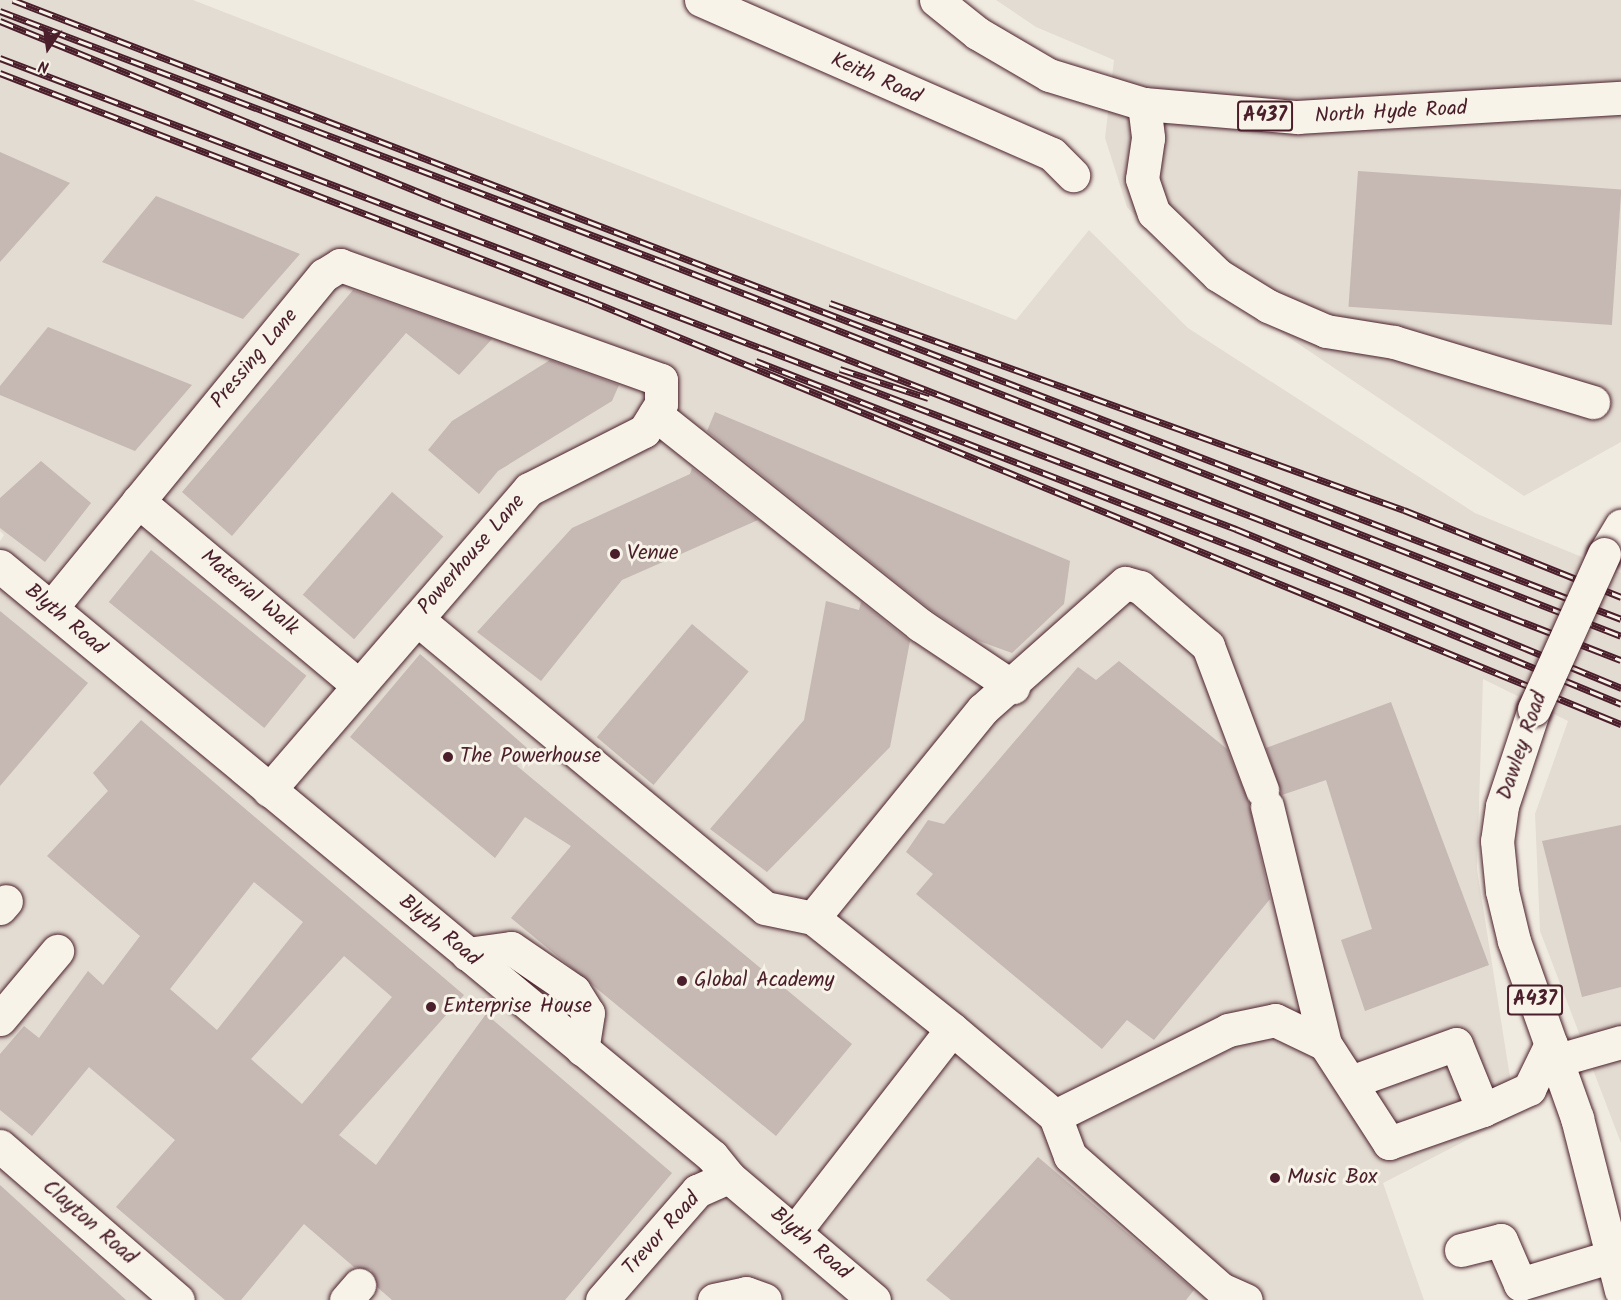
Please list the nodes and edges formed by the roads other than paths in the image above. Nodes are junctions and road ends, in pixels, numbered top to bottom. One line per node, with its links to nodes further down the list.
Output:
1 (701, 0): 5 (street, Keith Road)
2 (936, 0): 4 (street, North Hyde Road / A437)
3 (1621, 98): 4 (street, North Hyde Road / A437)
4 (1144, 105): 6 (street)
5 (1063, 153)
6 (1593, 402)
7 (655, 414): 8 (street, Pressing Lane); 12 (street, Powerhouse Lane); 14 (street)
8 (138, 501): 11 (street, Pressing Lane); 13 (street, Material Walk)
9 (1621, 526): 22 (street, Dawley Road / A437, bridge)
10 (0, 566): 11 (street, Blyth Road)
11 (51, 608): 15 (street, Blyth Road)
12 (417, 619): 13 (street, Powerhouse Lane); 16 (street)
13 (359, 686): 15 (street, Powerhouse Lane)
14 (1012, 687): 16 (street); 21 (street)
15 (269, 790): 29 (street, Blyth Road)
16 (813, 918): 19 (street)
17 (57, 951): 18 (street)
18 (0, 1019)
19 (952, 1029): 27 (street); 30 (street)
20 (1621, 1042): 22 (street)
21 (1325, 1044): 23 (street); 27 (street)
22 (1555, 1052): 24 (street); 26 (street, Dawley Road / A437)
23 (1353, 1081): 25 (street); 25 (street)
24 (1529, 1089): 25 (street); 26 (street)
25 (1483, 1110)
26 (1574, 1110): 32 (street, Dawley Road / A437)
27 (1055, 1116): 34 (street)
28 (0, 1146): 35 (street, Clayton Road)
29 (729, 1177): 30 (street, Blyth Road); 36 (street, Trevor Road)
30 (796, 1230): 39 (street, Blyth Road)
31 (1461, 1250): 32 (street)
32 (1613, 1256): 33 (street, Dawley Road / A437)
33 (1621, 1290)
34 (1226, 1296)
35 (178, 1300)
36 (602, 1300)
37 (714, 1300): 38 (street)
38 (765, 1300)
39 (874, 1300)

